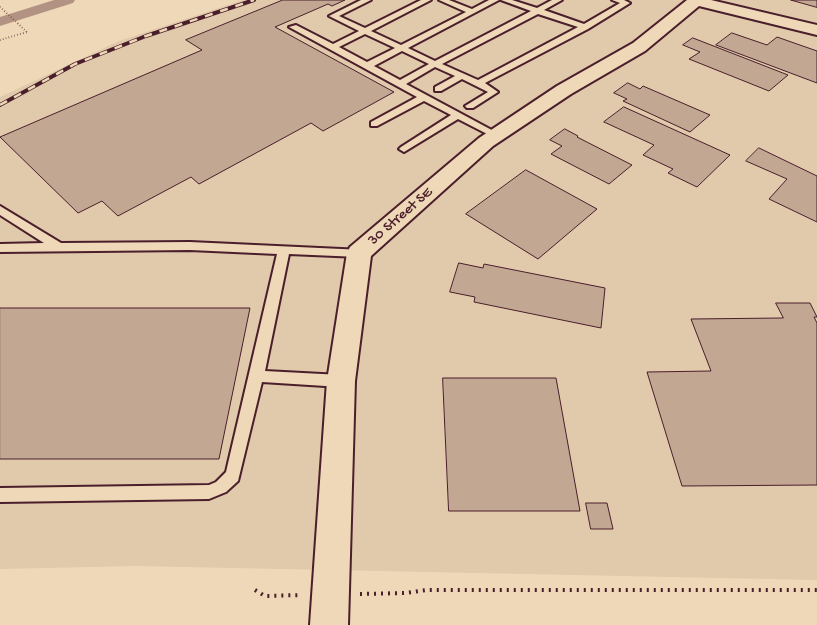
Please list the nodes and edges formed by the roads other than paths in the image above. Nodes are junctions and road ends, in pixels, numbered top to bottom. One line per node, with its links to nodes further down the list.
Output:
1 (366, 0): 13 (lane)
2 (427, 0): 13 (lane)
3 (443, 0): 9 (lane)
4 (496, 0): 9 (lane)
5 (505, 0): 10 (lane)
6 (558, 0): 10 (lane)
7 (616, 0): 12 (lane)
8 (697, 0): 14 (street); 27 (street, 30 Street SE)
9 (472, 12): 16 (lane)
10 (537, 12): 12 (lane); 17 (lane)
11 (292, 26): 15 (lane)
12 (585, 28): 20 (lane)
13 (367, 30): 15 (lane); 16 (lane)
14 (817, 30)
15 (333, 47): 18 (lane)
16 (402, 48): 17 (lane); 18 (lane)
17 (435, 64): 19 (lane); 21 (lane)
18 (367, 66): 21 (lane)
19 (462, 76): 20 (lane); 22 (lane)
20 (478, 83): 24 (lane)
21 (399, 84): 23 (lane)
22 (438, 89)
23 (424, 97): 25 (lane); 26 (lane)
24 (470, 106)
25 (458, 115): 27 (lane); 28 (lane)
26 (374, 124)
27 (496, 135): 33 (street, 30 Street SE)
28 (404, 148)
29 (0, 210): 30 (lane)
30 (58, 247): 31 (lane); 32 (lane)
31 (0, 248)
32 (284, 250): 33 (lane); 34 (lane)
33 (359, 253): 35 (street, 30 Street SE)
34 (257, 376): 35 (lane); 36 (lane)
35 (341, 382): 37 (street, 30 Street SE)
36 (0, 496)
37 (329, 625)

